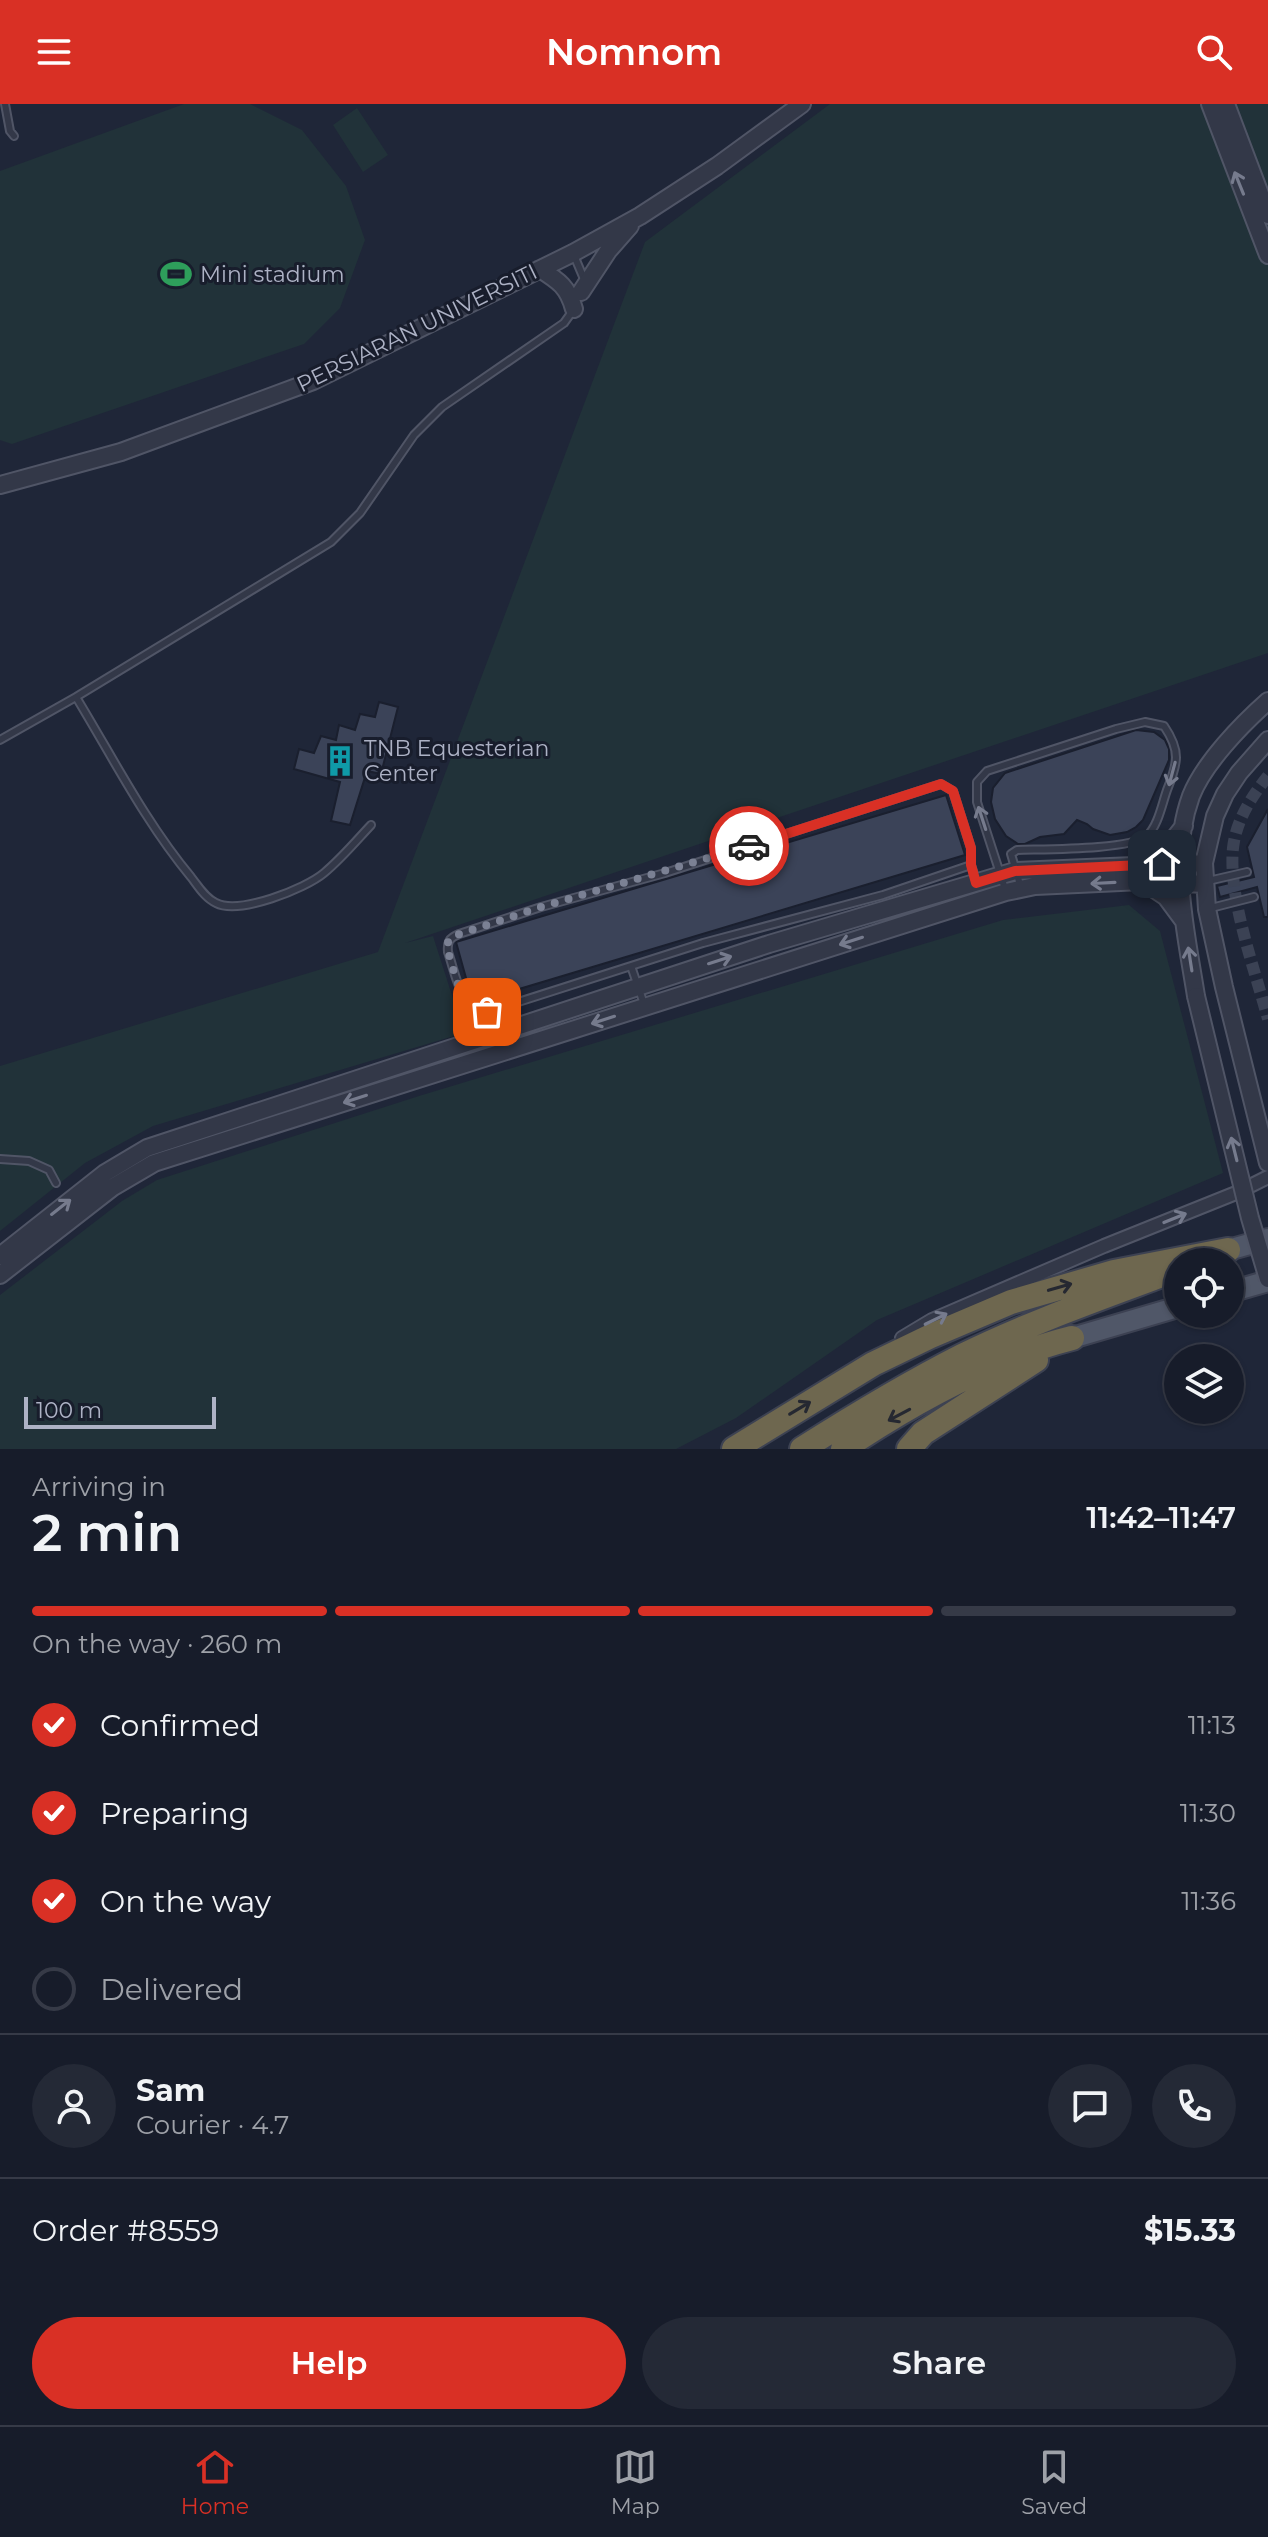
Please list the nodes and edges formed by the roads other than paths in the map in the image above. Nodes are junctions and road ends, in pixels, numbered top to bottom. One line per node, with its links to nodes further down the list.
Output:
1 (5, 104): 5 (lane)
2 (802, 104): 7 (street, PERSIARAN UNIVERSITI)
3 (1210, 104): 9 (street, one-way to 3)
4 (1226, 104): 6 (street)
5 (14, 136)
6 (1268, 215)
7 (640, 216): 8 (street, PERSIARAN UNIVERSITI); 11 (street)
8 (573, 253): 10 (street, PERSIARAN UNIVERSITI); 11 (lane)
9 (1268, 255)
10 (540, 269): 12 (street); 13 (street, PERSIARAN UNIVERSITI)
11 (581, 292): 12 (lane)
12 (574, 309): 14 (lane)
13 (0, 485)
14 (76, 697): 16 (lane); 18 (lane)
15 (1268, 701): 19 (street)
16 (2, 738)
17 (1268, 740): 21 (street)
18 (371, 825)
19 (1184, 826): 20 (street); 25 (street)
20 (1181, 863): 21 (street); 25 (street); 28 (street)
21 (1204, 863): 26 (street)
22 (971, 865): 27 (lane); 33 (lane); 34 (lane)
23 (1247, 872): 26 (lane)
24 (1008, 873): 24 (lane, one-way to 24); 25 (street); 27 (street); 29 (lane); 29 (lane)
25 (1143, 873): 28 (street); 29 (street, one-way to 29); 32 (street)
26 (1204, 882): 28 (street); 31 (street)
27 (976, 883): 35 (street, one-way to 27)
28 (1180, 883): 32 (street)
29 (1014, 890): 37 (street, one-way to 37)
30 (1254, 897): 31 (lane)
31 (1207, 909): 39 (street)
32 (1184, 921): 48 (street, one-way to 32, bridge)
33 (669, 954): 34 (lane); 35 (lane)
34 (631, 966): 36 (lane)
35 (676, 974): 36 (street)
36 (638, 987): 37 (lane); 44 (street, one-way to 36)
37 (645, 1007): 47 (street, one-way to 47)
38 (0, 1159): 41 (lane)
39 (1268, 1163)
40 (1268, 1177): 52 (street, one-way to 40)
41 (56, 1183)
42 (1268, 1239): 43 (main road)
43 (1235, 1248)
44 (0, 1256)
45 (1164, 1262): 52 (highway, one-way to 45)
46 (1164, 1274): 54 (highway)
47 (0, 1275)
48 (1268, 1280): 49 (main road)
49 (1244, 1288)
50 (1164, 1311): 51 (main road)
51 (1072, 1338): 55 (highway, one-way to 55); 56 (highway)
52 (873, 1364): 53 (highway, one-way to 52)
53 (734, 1449)
54 (802, 1449)
55 (843, 1449)
56 (909, 1449)

